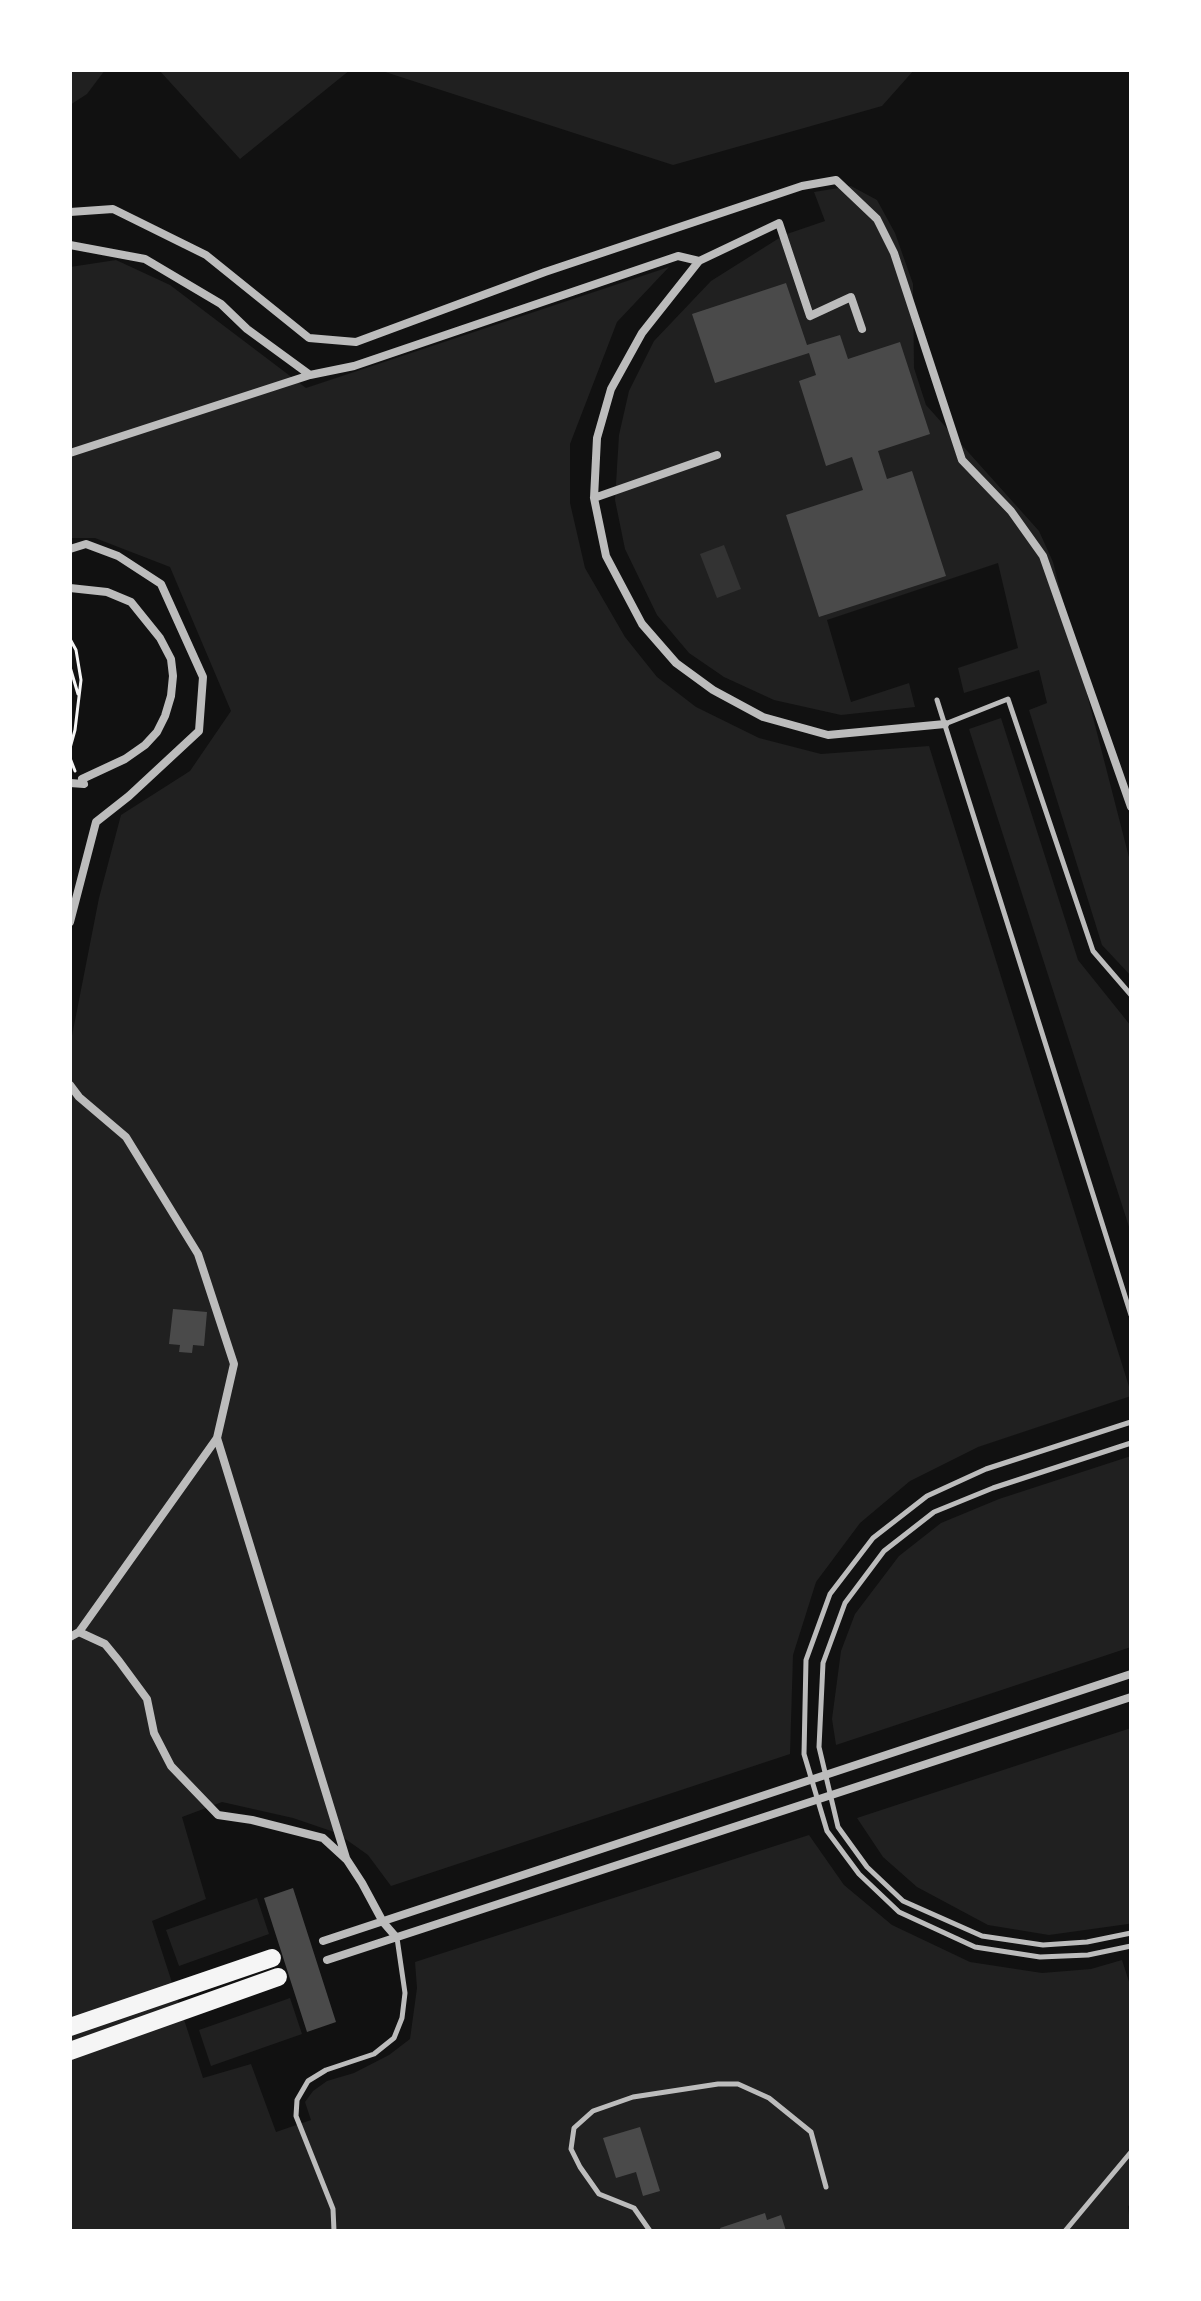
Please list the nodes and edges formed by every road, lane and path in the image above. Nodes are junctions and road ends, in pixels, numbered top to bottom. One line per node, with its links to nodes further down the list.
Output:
1 (70, 212): 18 (street)
2 (70, 245): 5 (street)
3 (699, 261): 4 (street); 5 (street); 8 (street)
4 (862, 329)
5 (310, 375): 6 (street)
6 (70, 453)
7 (717, 455): 8 (street)
8 (594, 498): 15 (street)
9 (70, 549): 19 (street)
10 (70, 588): 17 (street)
11 (70, 639): 13 (path)
12 (70, 667): 13 (path)
13 (80, 698): 16 (path)
14 (937, 700): 15 (lane)
15 (945, 724): 20 (lane); 22 (lane)
16 (70, 748)
17 (70, 783)
18 (1131, 807)
19 (70, 922)
20 (1131, 995)
21 (70, 1085): 24 (street)
22 (1131, 1315)
23 (1131, 1422): 31 (lane)
24 (217, 1438): 26 (street); 34 (street)
25 (1131, 1443): 30 (lane)
26 (79, 1632): 27 (street); 34 (street)
27 (70, 1637)
28 (1131, 1674): 30 (street)
29 (1131, 1697): 32 (street)
30 (825, 1774): 31 (street); 32 (lane)
31 (812, 1779): 33 (lane); 35 (street)
32 (830, 1794): 33 (street); 36 (lane)
33 (818, 1799): 37 (street); 39 (lane)
34 (347, 1860): 35 (street)
35 (383, 1922): 37 (street); 38 (street)
36 (1131, 1933)
37 (396, 1937): 41 (street); 47 (lane)
38 (323, 1941)
39 (1131, 1946)
40 (272, 1958): 43 (main road)
41 (327, 1960)
42 (278, 1977): 44 (main road)
43 (70, 2027)
44 (70, 2051)
45 (1131, 2152): 49 (lane)
46 (826, 2187): 48 (lane)
47 (334, 2231)
48 (650, 2231)
49 (1065, 2231)

